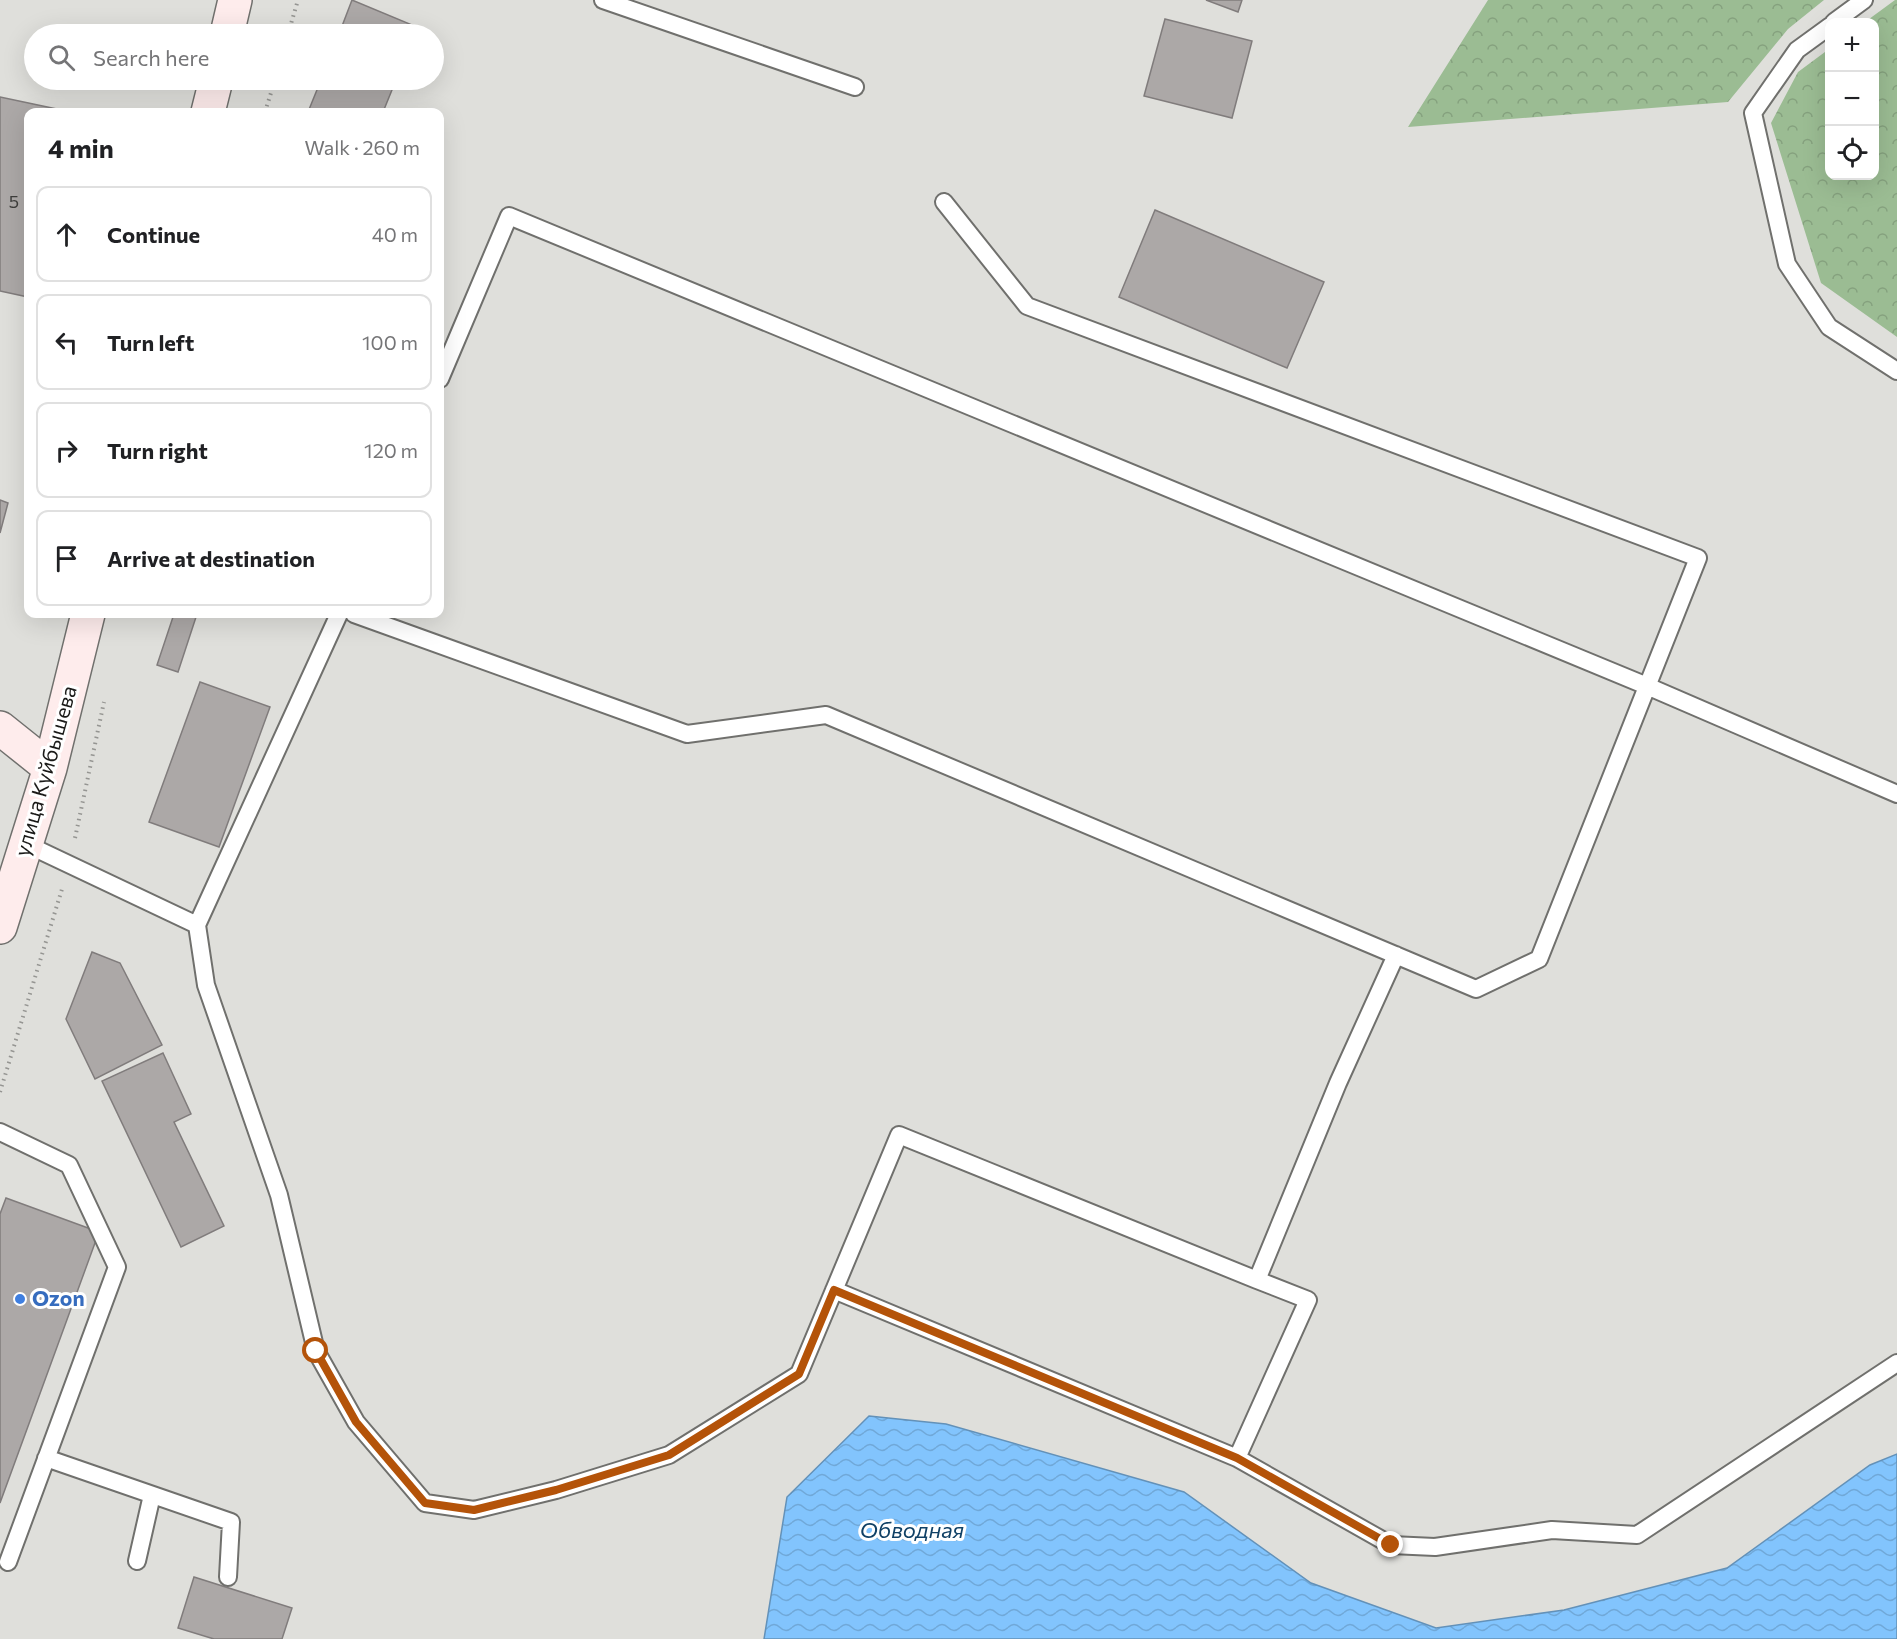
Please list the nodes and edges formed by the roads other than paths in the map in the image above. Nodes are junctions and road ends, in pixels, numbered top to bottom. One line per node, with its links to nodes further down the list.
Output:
1 (236, 0): 5 (street)
2 (603, 0): 7 (lane)
3 (1864, 0): 4 (lane)
4 (1839, 18)
5 (230, 24)
6 (1825, 30): 12 (lane)
7 (855, 87)
8 (214, 90): 9 (street)
9 (209, 108)
10 (944, 202): 16 (lane)
11 (444, 370): 16 (lane)
12 (1897, 371)
13 (86, 618): 18 (street, улица Куйбышева)
14 (337, 618): 21 (lane)
15 (365, 618): 23 (lane)
16 (1647, 686): 19 (lane); 23 (lane)
17 (0, 728): 18 (street)
18 (50, 768): 20 (street, улица Куйбышева)
19 (1897, 794)
20 (26, 844): 21 (lane); 22 (street, улица Куйбышева)
21 (197, 925): 26 (lane)
22 (0, 927)
23 (1396, 955): 25 (lane)
24 (0, 1132): 28 (lane)
25 (1257, 1280): 26 (lane); 29 (lane)
26 (834, 1290): 29 (lane)
27 (1897, 1363): 29 (lane)
28 (46, 1458): 30 (lane); 32 (lane)
29 (1237, 1458)
30 (153, 1495): 31 (lane); 33 (lane)
31 (136, 1561)
32 (8, 1562)
33 (228, 1578)

